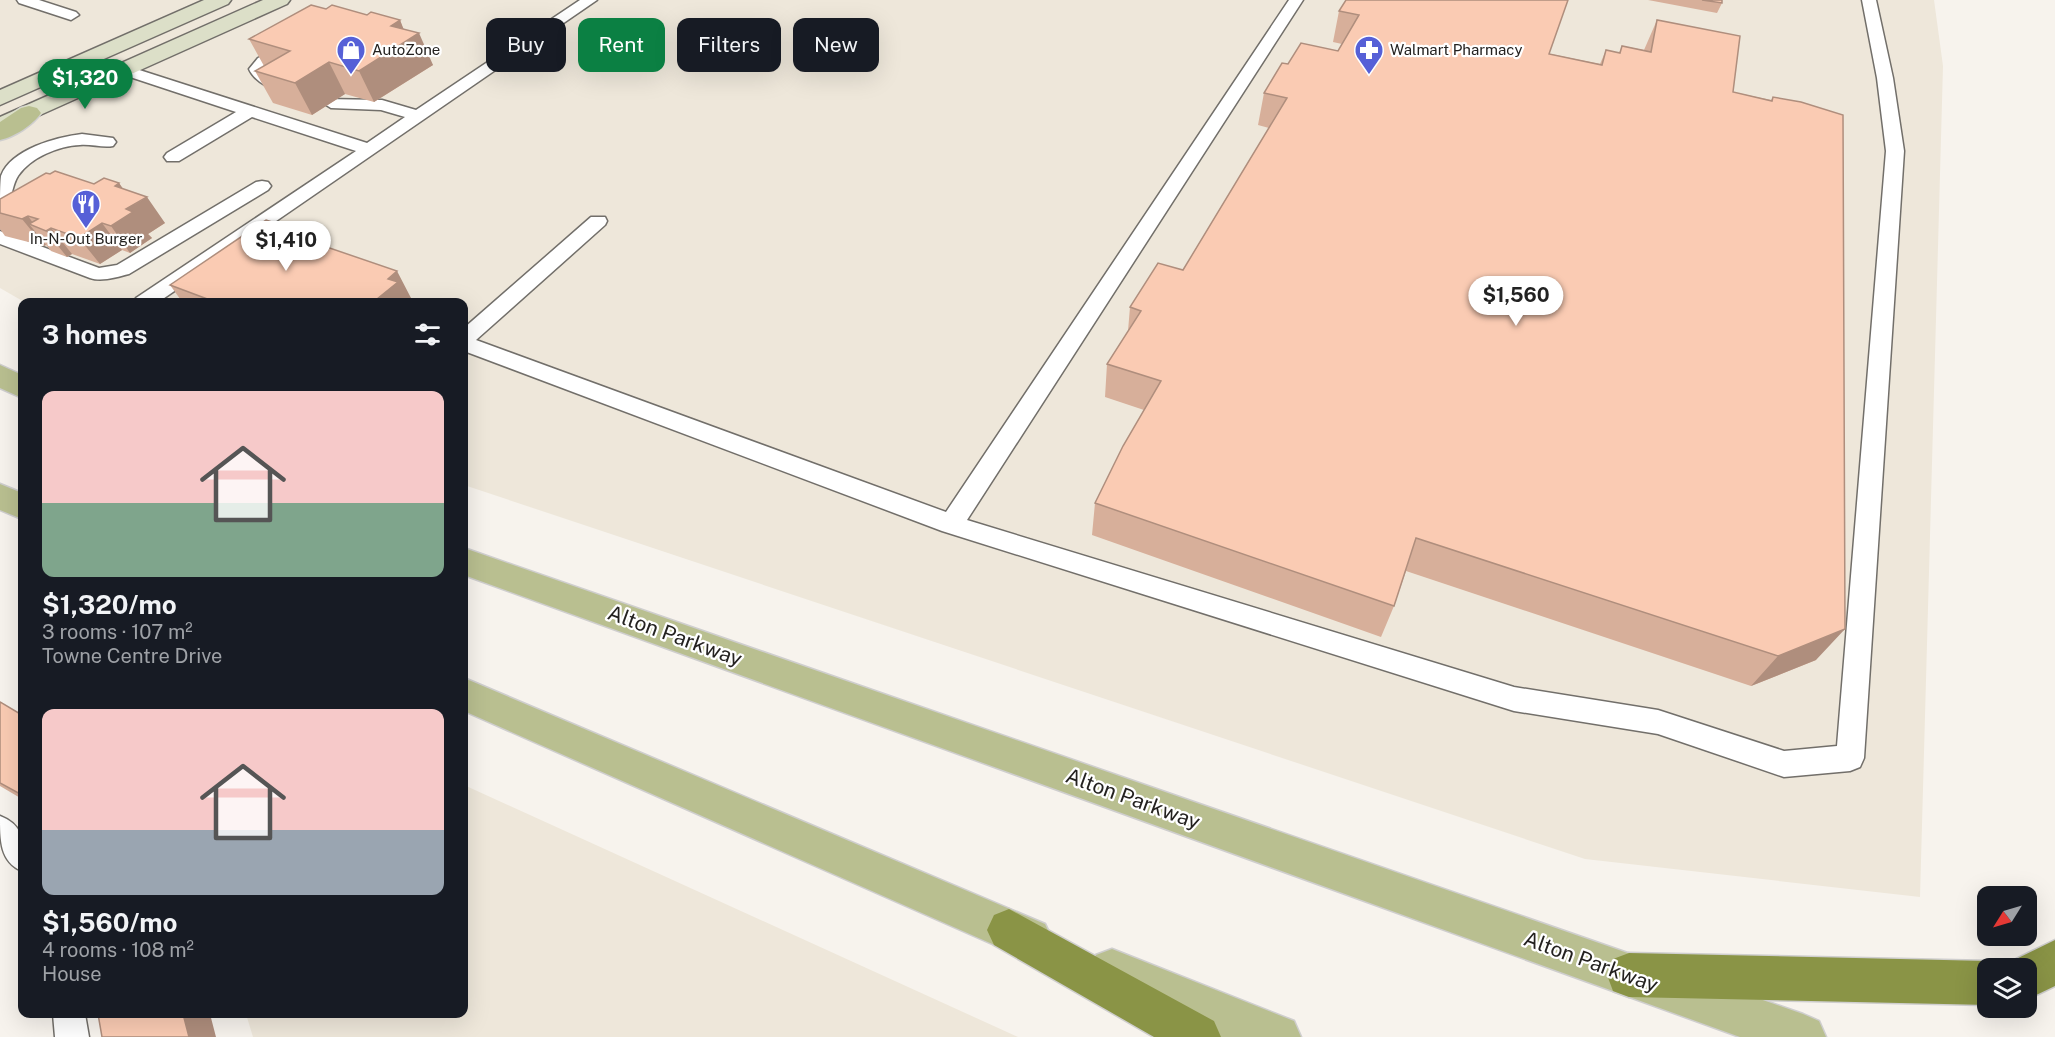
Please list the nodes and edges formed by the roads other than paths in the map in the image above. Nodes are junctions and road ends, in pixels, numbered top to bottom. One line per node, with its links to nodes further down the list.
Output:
1 (24, 0): 7 (lane)
2 (221, 0): 11 (main road)
3 (280, 0): 9 (main road)
4 (590, 0): 15 (lane)
5 (1296, 0): 30 (lane)
6 (1869, 0): 30 (lane)
7 (71, 15)
8 (307, 40): 10 (lane)
9 (124, 70): 13 (lane); 14 (main road)
10 (290, 92)
11 (0, 98)
12 (331, 103): 15 (lane)
13 (251, 110): 19 (lane); 20 (lane)
14 (29, 113): 16 (main road); 17 (main road)
15 (418, 116): 19 (lane)
16 (0, 126)
17 (0, 133)
18 (107, 142): 22 (lane)
19 (369, 149): 25 (lane)
20 (173, 156)
21 (262, 186): 24 (lane)
22 (0, 203)
23 (598, 221): 26 (lane)
24 (0, 237)
25 (150, 298)
26 (468, 337)
27 (468, 343): 30 (lane)
28 (0, 496): 29 (main road)
29 (18, 505)
30 (951, 525)
31 (468, 562): 38 (main road, Alton Parkway)
32 (468, 696): 35 (main road)
33 (0, 830): 34 (lane)
34 (18, 852)
35 (1009, 930): 42 (highway); 43 (main road)
36 (2055, 962): 37 (highway)
37 (2037, 972)
38 (1629, 975): 39 (highway); 44 (main road, Alton Parkway)
39 (1977, 983)
40 (70, 1018): 41 (lane)
41 (72, 1037)
42 (1198, 1037)
43 (1278, 1037)
44 (1803, 1037)

